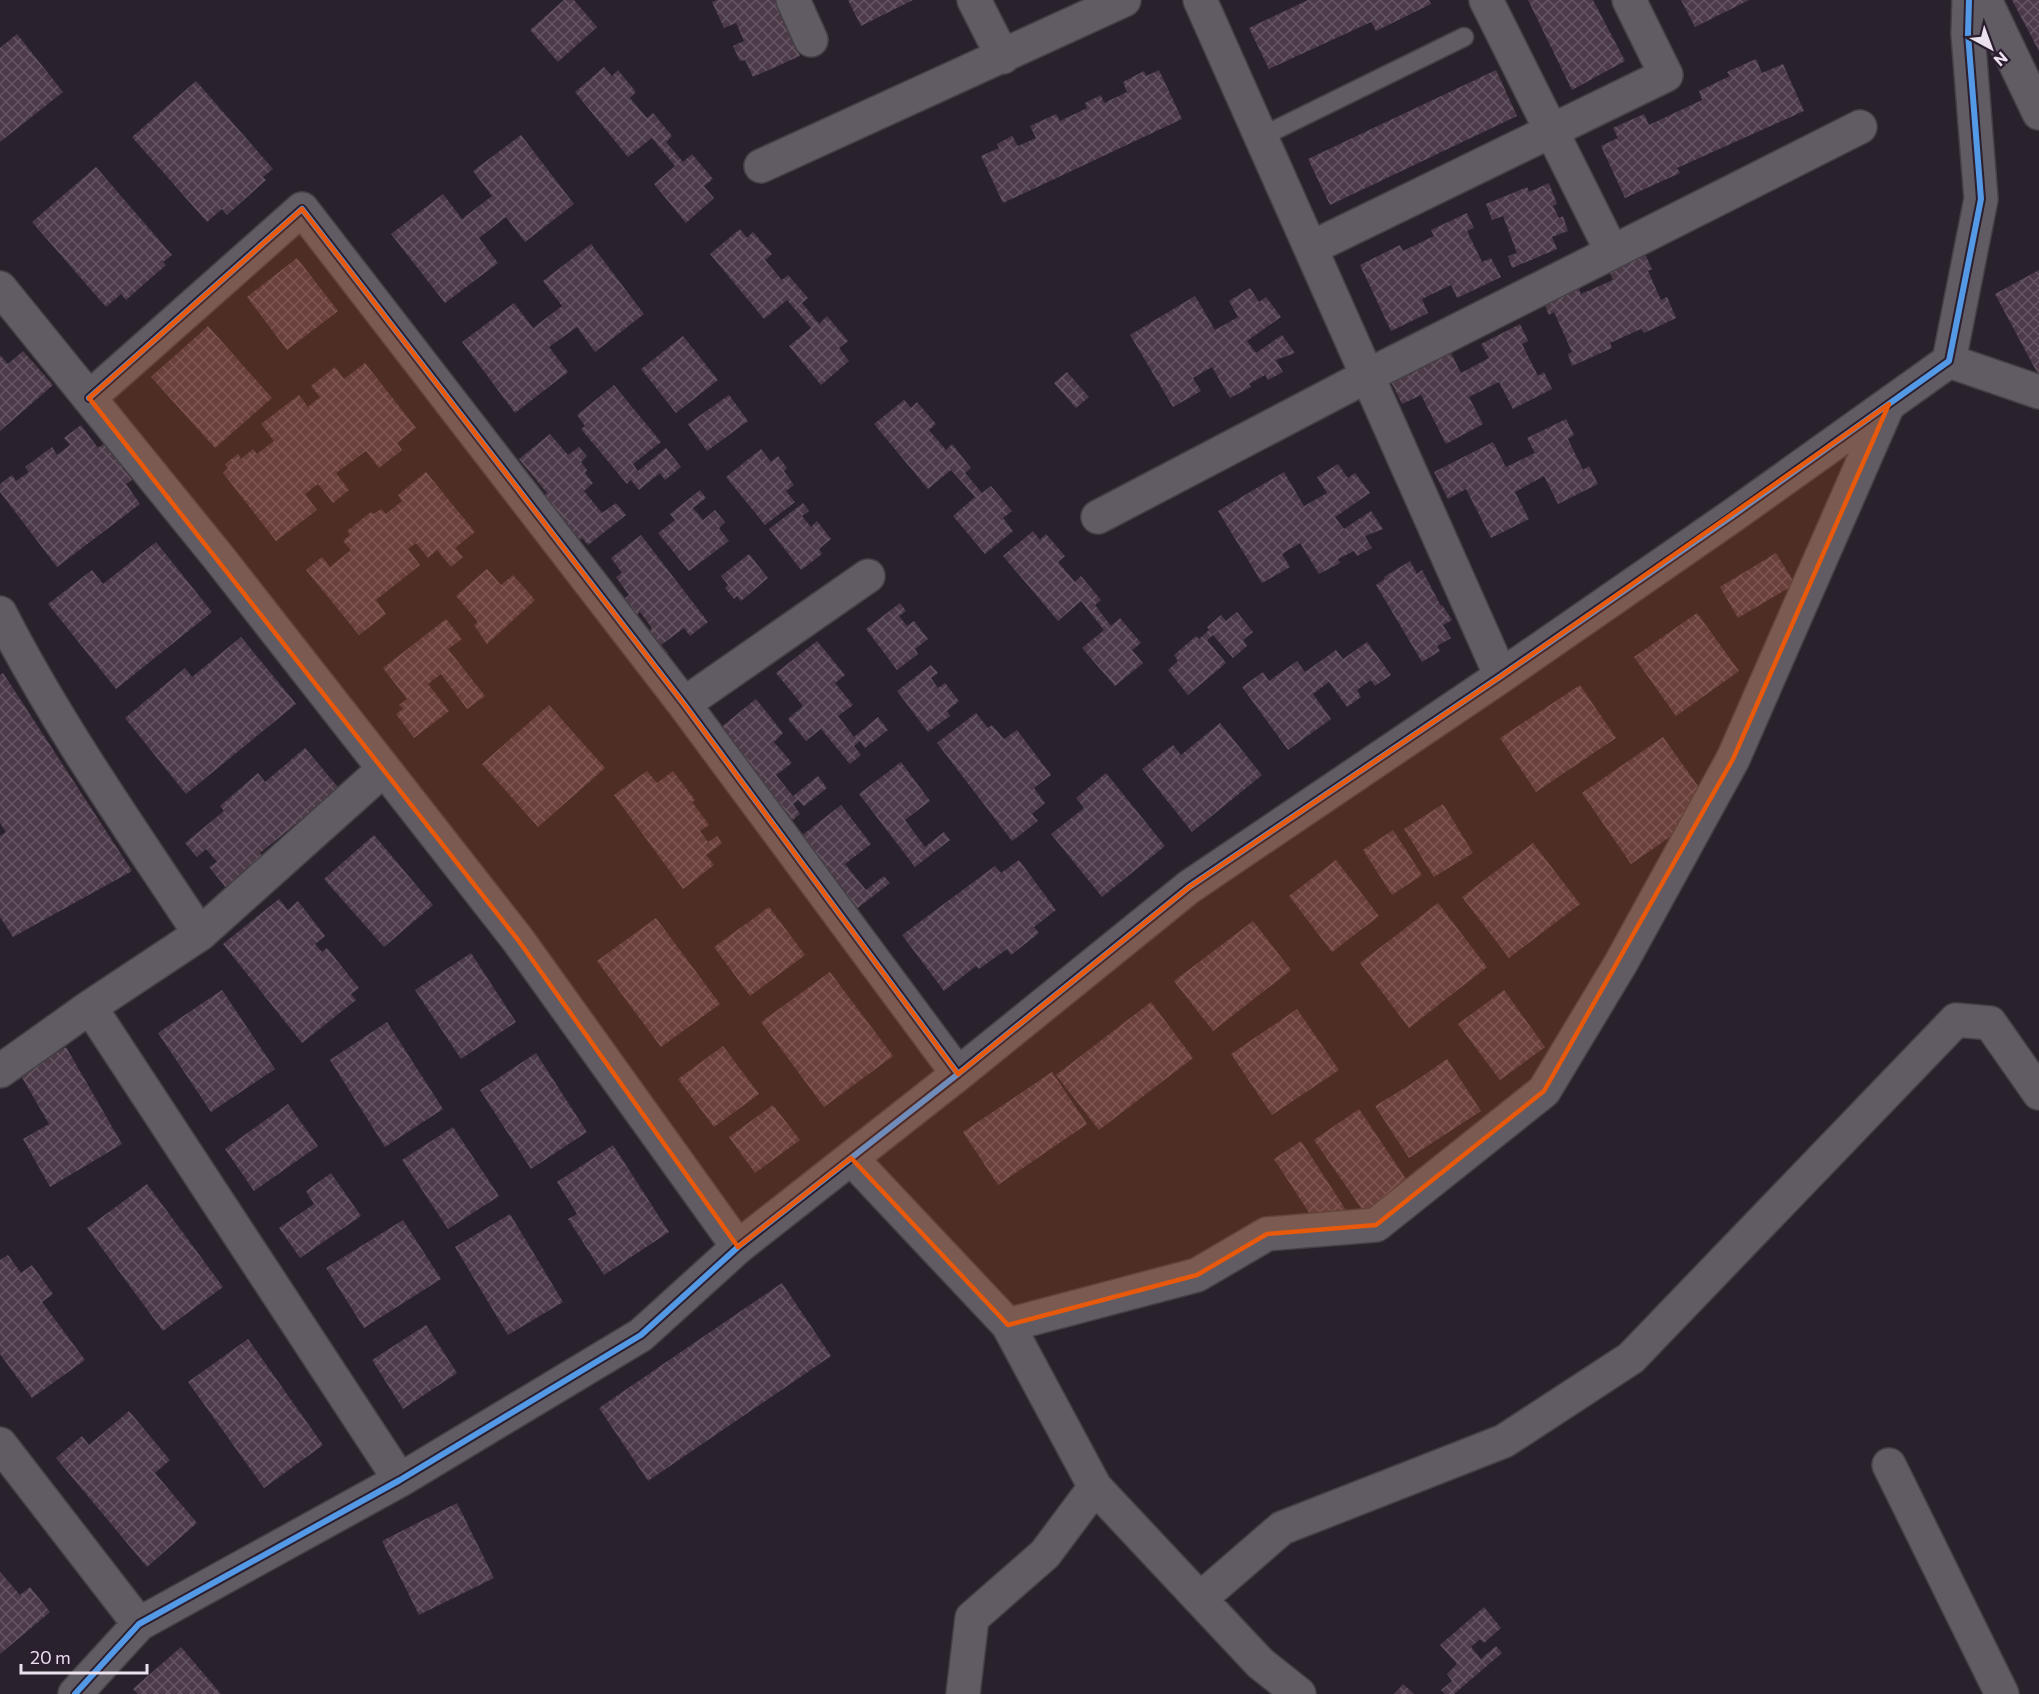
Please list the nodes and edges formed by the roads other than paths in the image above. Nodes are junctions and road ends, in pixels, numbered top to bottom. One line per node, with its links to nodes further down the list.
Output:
1 (794, 0): 10 (street)
2 (974, 0): 11 (street)
3 (1124, 0): 11 (street)
4 (1200, 0): 15 (street)
5 (1486, 0): 14 (street)
6 (1629, 0): 14 (street)
7 (1969, 0): 20 (street)
8 (1985, 0): 12 (street)
9 (1464, 37): 15 (lane)
10 (811, 40)
11 (1003, 57): 16 (street)
12 (2039, 113)
13 (1860, 127): 18 (street)
14 (1551, 130): 17 (street); 18 (street)
15 (1261, 137): 17 (street)
16 (760, 166)
17 (1311, 248): 21 (street)
18 (1612, 252): 21 (street)
19 (0, 288): 23 (street)
20 (1949, 360): 22 (street); 24 (street)
21 (1367, 376): 25 (street); 28 (street)
22 (2039, 392)
23 (89, 398): 29 (street); 30 (street)
24 (1888, 404): 28 (street); 38 (street)
25 (1098, 517)
26 (868, 576): 29 (street)
27 (0, 613): 31 (street)
28 (1501, 676): 34 (street)
29 (684, 704): 34 (street)
30 (384, 769): 31 (street); 37 (street)
31 (200, 934): 32 (street)
32 (90, 1007): 33 (street); 41 (street)
33 (0, 1071)
34 (958, 1074): 36 (street)
35 (2039, 1094): 43 (street)
36 (851, 1158): 37 (street); 38 (street)
37 (738, 1247): 41 (street)
38 (1008, 1325): 42 (street)
39 (0, 1444): 44 (street)
40 (1889, 1465): 48 (street)
41 (400, 1480): 44 (street)
42 (1095, 1487): 43 (street); 46 (street)
43 (1200, 1599): 47 (street)
44 (139, 1624): 45 (street)
45 (75, 1694)
46 (963, 1694)
47 (1299, 1694)
48 (2002, 1694)

